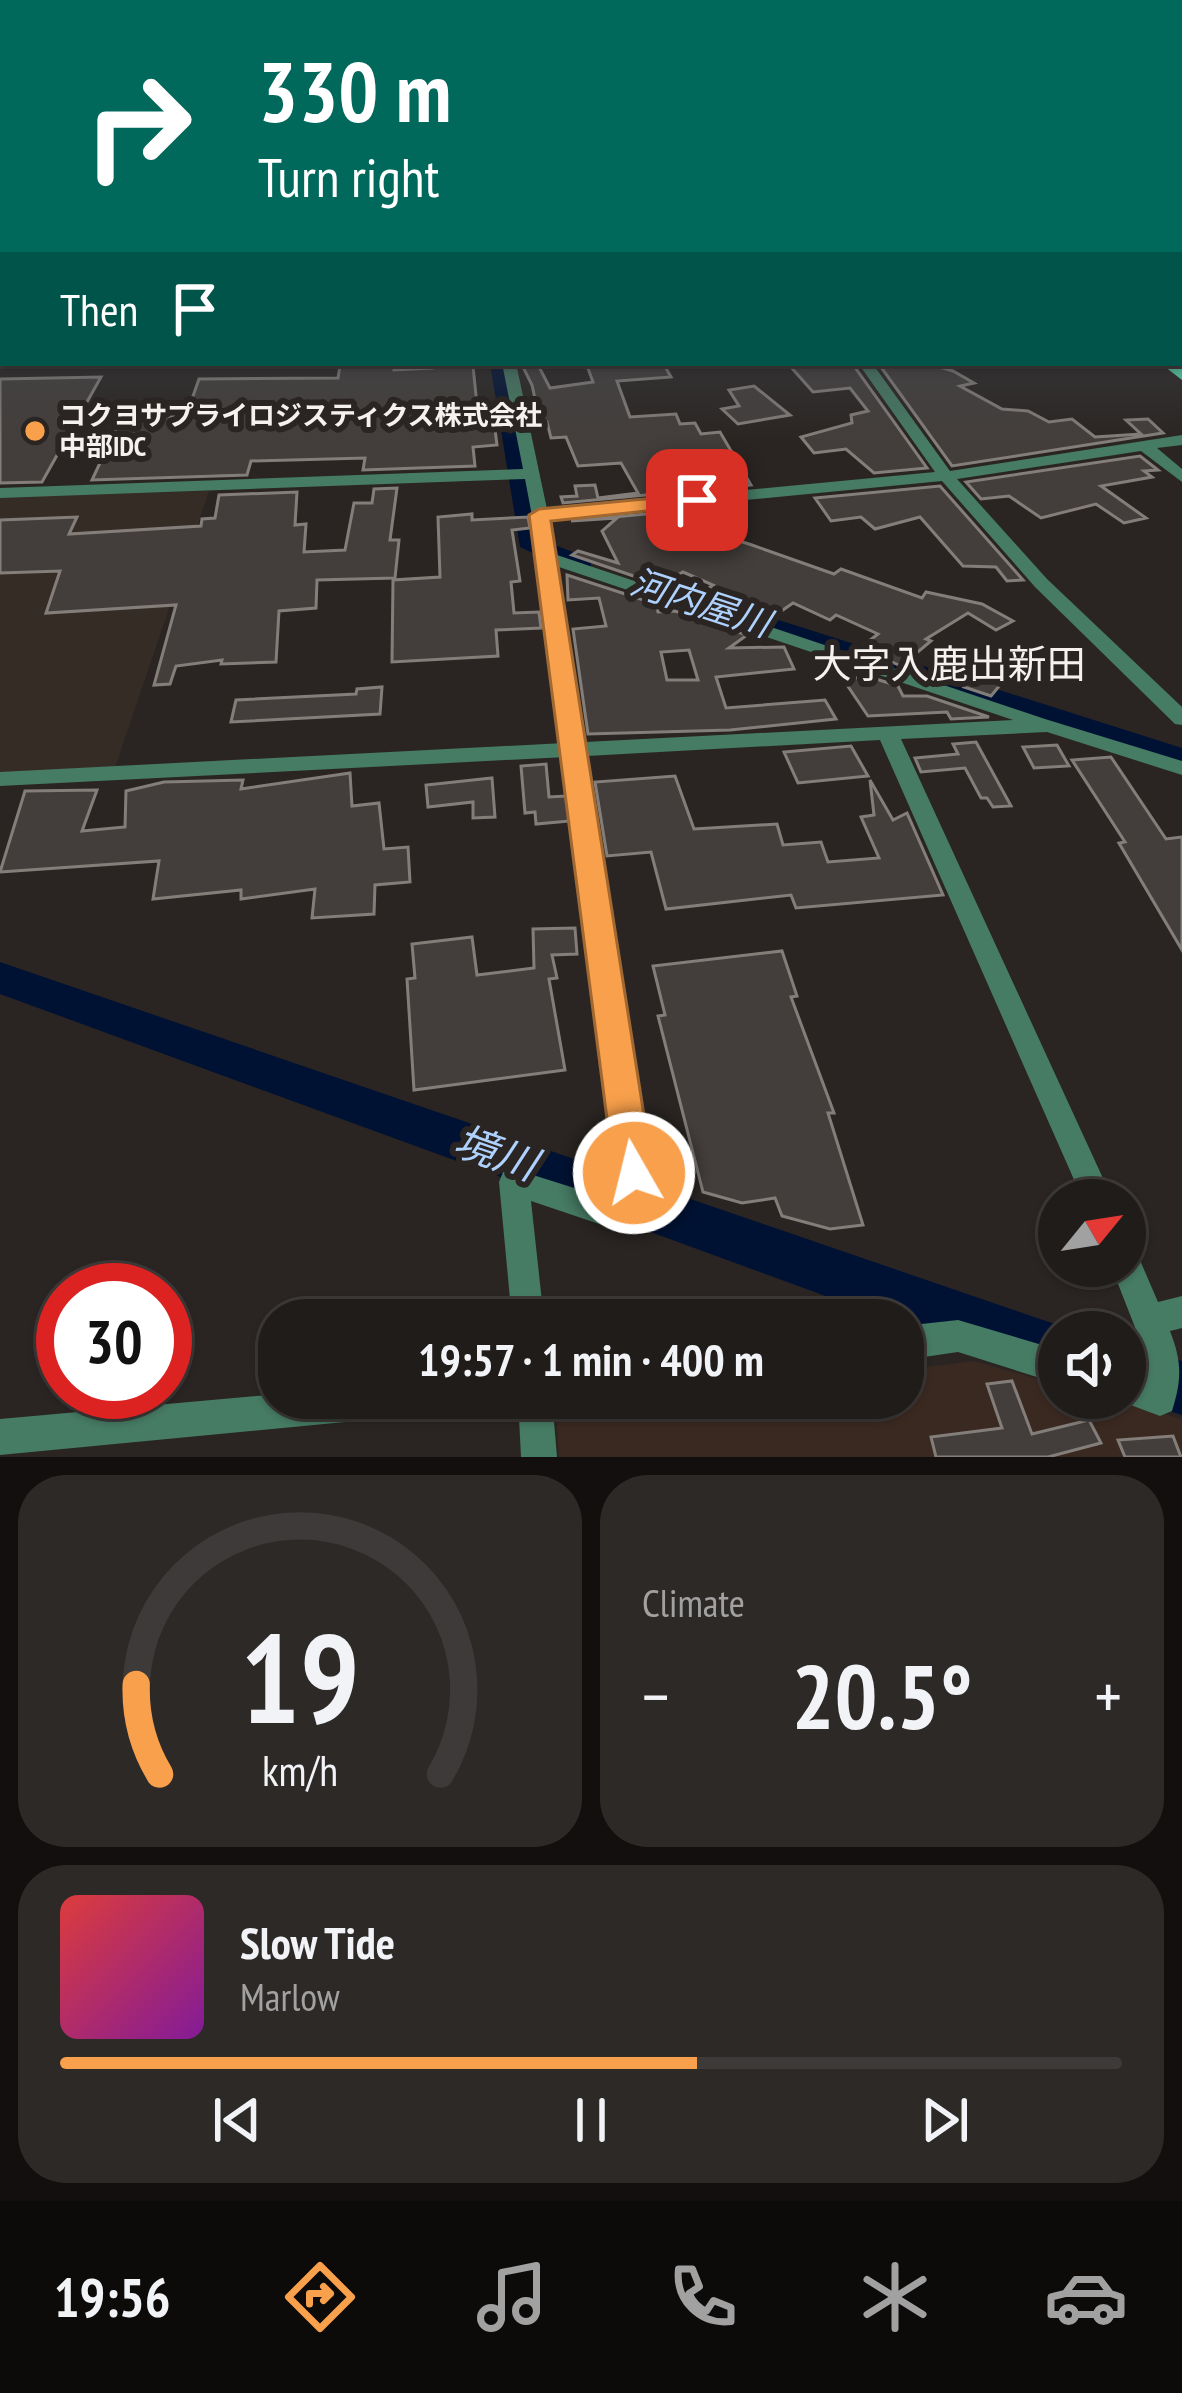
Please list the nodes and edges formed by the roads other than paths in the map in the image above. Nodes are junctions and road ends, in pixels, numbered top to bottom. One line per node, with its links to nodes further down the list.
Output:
1 (509, 366): 5 (street)
2 (868, 366): 6 (street)
3 (1182, 440): 4 (street)
4 (1142, 444): 6 (street); 7 (street)
5 (528, 474): 8 (street); 9 (street)
6 (946, 476): 9 (street); 11 (street)
7 (1182, 477)
8 (0, 494)
9 (539, 515): 10 (street)
10 (549, 558): 12 (street); 14 (street)
11 (1182, 719)
12 (1048, 725): 13 (street); 15 (street)
13 (888, 735): 14 (street); 17 (street)
14 (576, 747): 16 (street); 19 (street)
15 (1182, 768)
16 (0, 779)
17 (1089, 1179)
18 (1144, 1287): 20 (street)
19 (526, 1299)
20 (1166, 1316): 23 (street)
21 (924, 1340): 22 (street)
22 (1038, 1361)
23 (1146, 1395)
24 (258, 1413): 26 (street)
25 (536, 1419): 27 (street)
26 (0, 1437)
27 (539, 1457)

